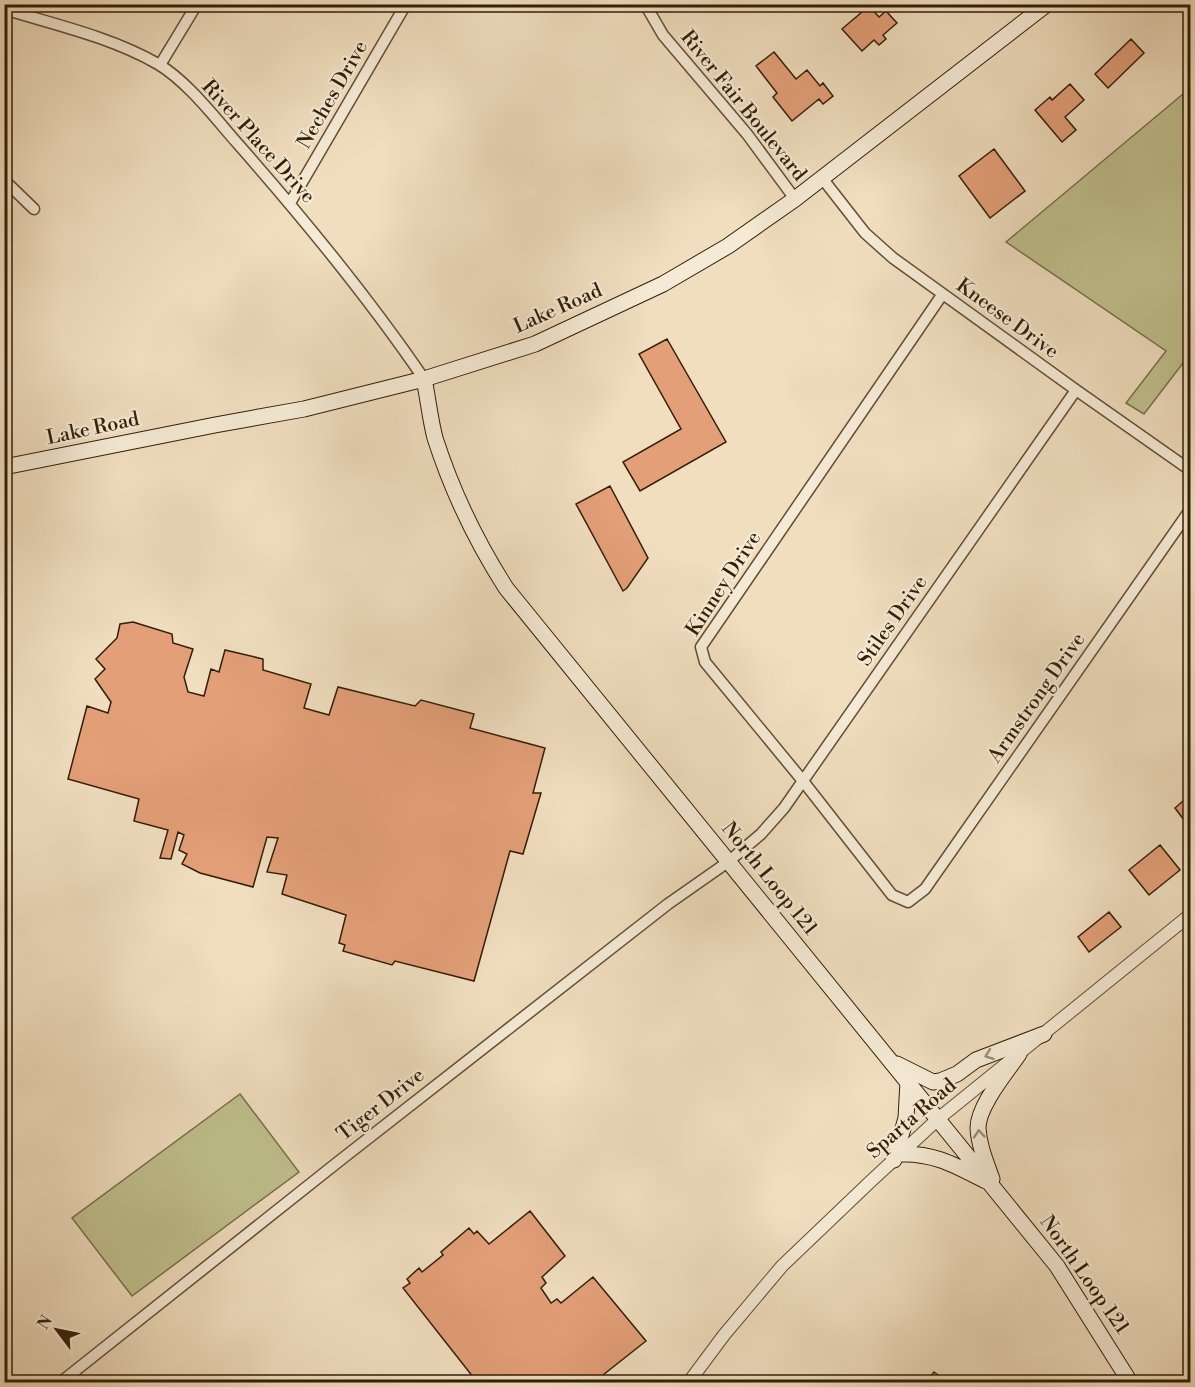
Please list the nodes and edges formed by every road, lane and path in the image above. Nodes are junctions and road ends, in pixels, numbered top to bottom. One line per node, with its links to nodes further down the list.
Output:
1 (197, 4): 6 (street)
2 (406, 4): 10 (street, Neches Drive)
3 (645, 4): 9 (street, River Fair Boulevard)
4 (1047, 4): 7 (main road, Lake Road)
5 (4, 9): 6 (street, River Place Drive)
6 (160, 65): 10 (street, River Place Drive)
7 (822, 178): 9 (main road, Lake Road); 12 (street, Kneese Drive)
8 (4, 180): 11 (street)
9 (795, 199): 13 (main road, Lake Road)
10 (290, 203): 13 (street, River Place Drive)
11 (34, 209)
12 (942, 295): 14 (street, Kneese Drive); 18 (street, Kinney Drive)
13 (424, 379): 15 (main road, Lake Road); 19 (main road, North Loop 121)
14 (1076, 390): 16 (street, Kneese Drive); 18 (street, Stiles Drive)
15 (4, 468)
16 (1191, 470)
17 (1191, 510): 20 (street, Armstrong Drive)
18 (803, 781): 19 (street, Stiles Drive); 20 (street, Kinney Drive)
19 (728, 862): 24 (main road, North Loop 121); 29 (street, Tiger Drive)
20 (908, 902)
21 (1191, 915): 22 (street, Sparta Road)
22 (1044, 1034): 23 (street, Sparta Road); 24 (main road, one-way to 24)
23 (1019, 1054): 26 (street, Sparta Road); 28 (main road, one-way to 23)
24 (889, 1059): 25 (main road, North Loop 121)
25 (908, 1082): 26 (main road, North Loop 121); 27 (main road)
26 (938, 1119): 27 (street, Sparta Road); 28 (main road, North Loop 121)
27 (898, 1157): 28 (main road); 30 (street, Sparta Road)
28 (993, 1187): 31 (main road, North Loop 121)
29 (61, 1383)
30 (689, 1383)
31 (1130, 1383)

